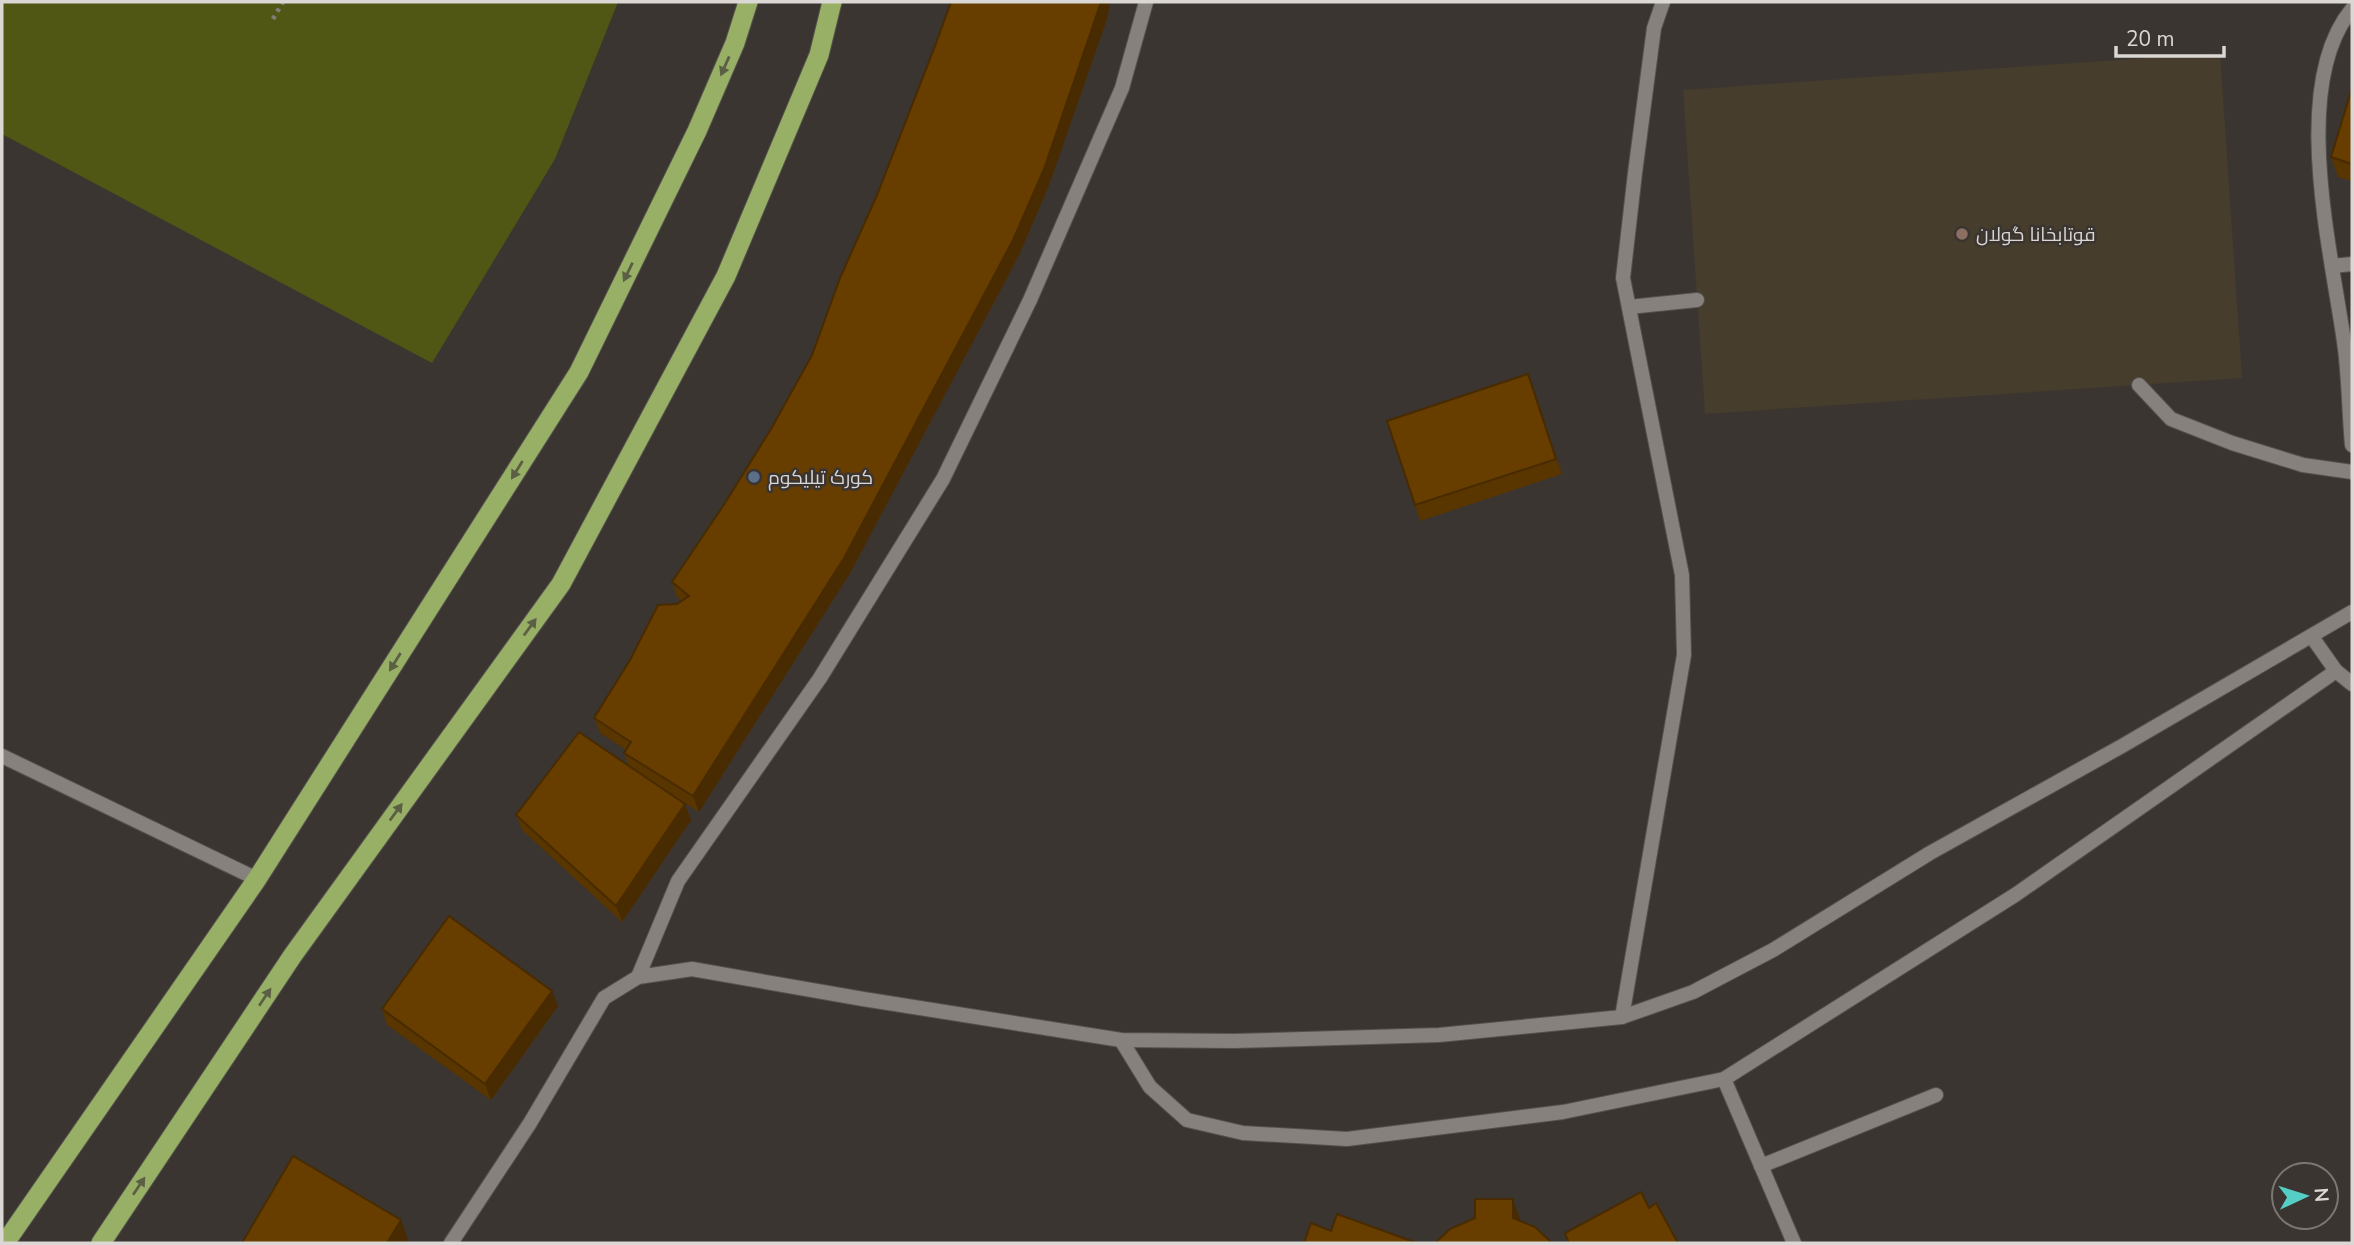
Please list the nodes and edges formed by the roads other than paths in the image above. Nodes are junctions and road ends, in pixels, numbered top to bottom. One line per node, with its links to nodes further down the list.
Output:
1 (748, 2): 19 (highway, one-way to 19)
2 (832, 2): 27 (highway, one-way to 2)
3 (1146, 2): 20 (street)
4 (1663, 2): 9 (street)
5 (2352, 9): 7 (street)
6 (2352, 264): 7 (street)
7 (2332, 266): 10 (street)
8 (1697, 300): 9 (street)
9 (1629, 307): 21 (street)
10 (2349, 352): 12 (street)
11 (2139, 385): 13 (street)
12 (2352, 445)
13 (2352, 472)
14 (2352, 612): 15 (street)
15 (2312, 637): 16 (street); 21 (street)
16 (2336, 671): 17 (street); 23 (street)
17 (2352, 684)
18 (2, 757): 19 (street)
19 (257, 879): 26 (highway)
20 (638, 977): 22 (street); 28 (street)
21 (1622, 1017): 22 (street)
22 (1121, 1040): 23 (street)
23 (1724, 1079): 25 (street)
24 (1936, 1095): 25 (street)
25 (1761, 1166): 29 (street)
26 (5, 1243)
27 (101, 1243)
28 (451, 1243)
29 (1794, 1243)

